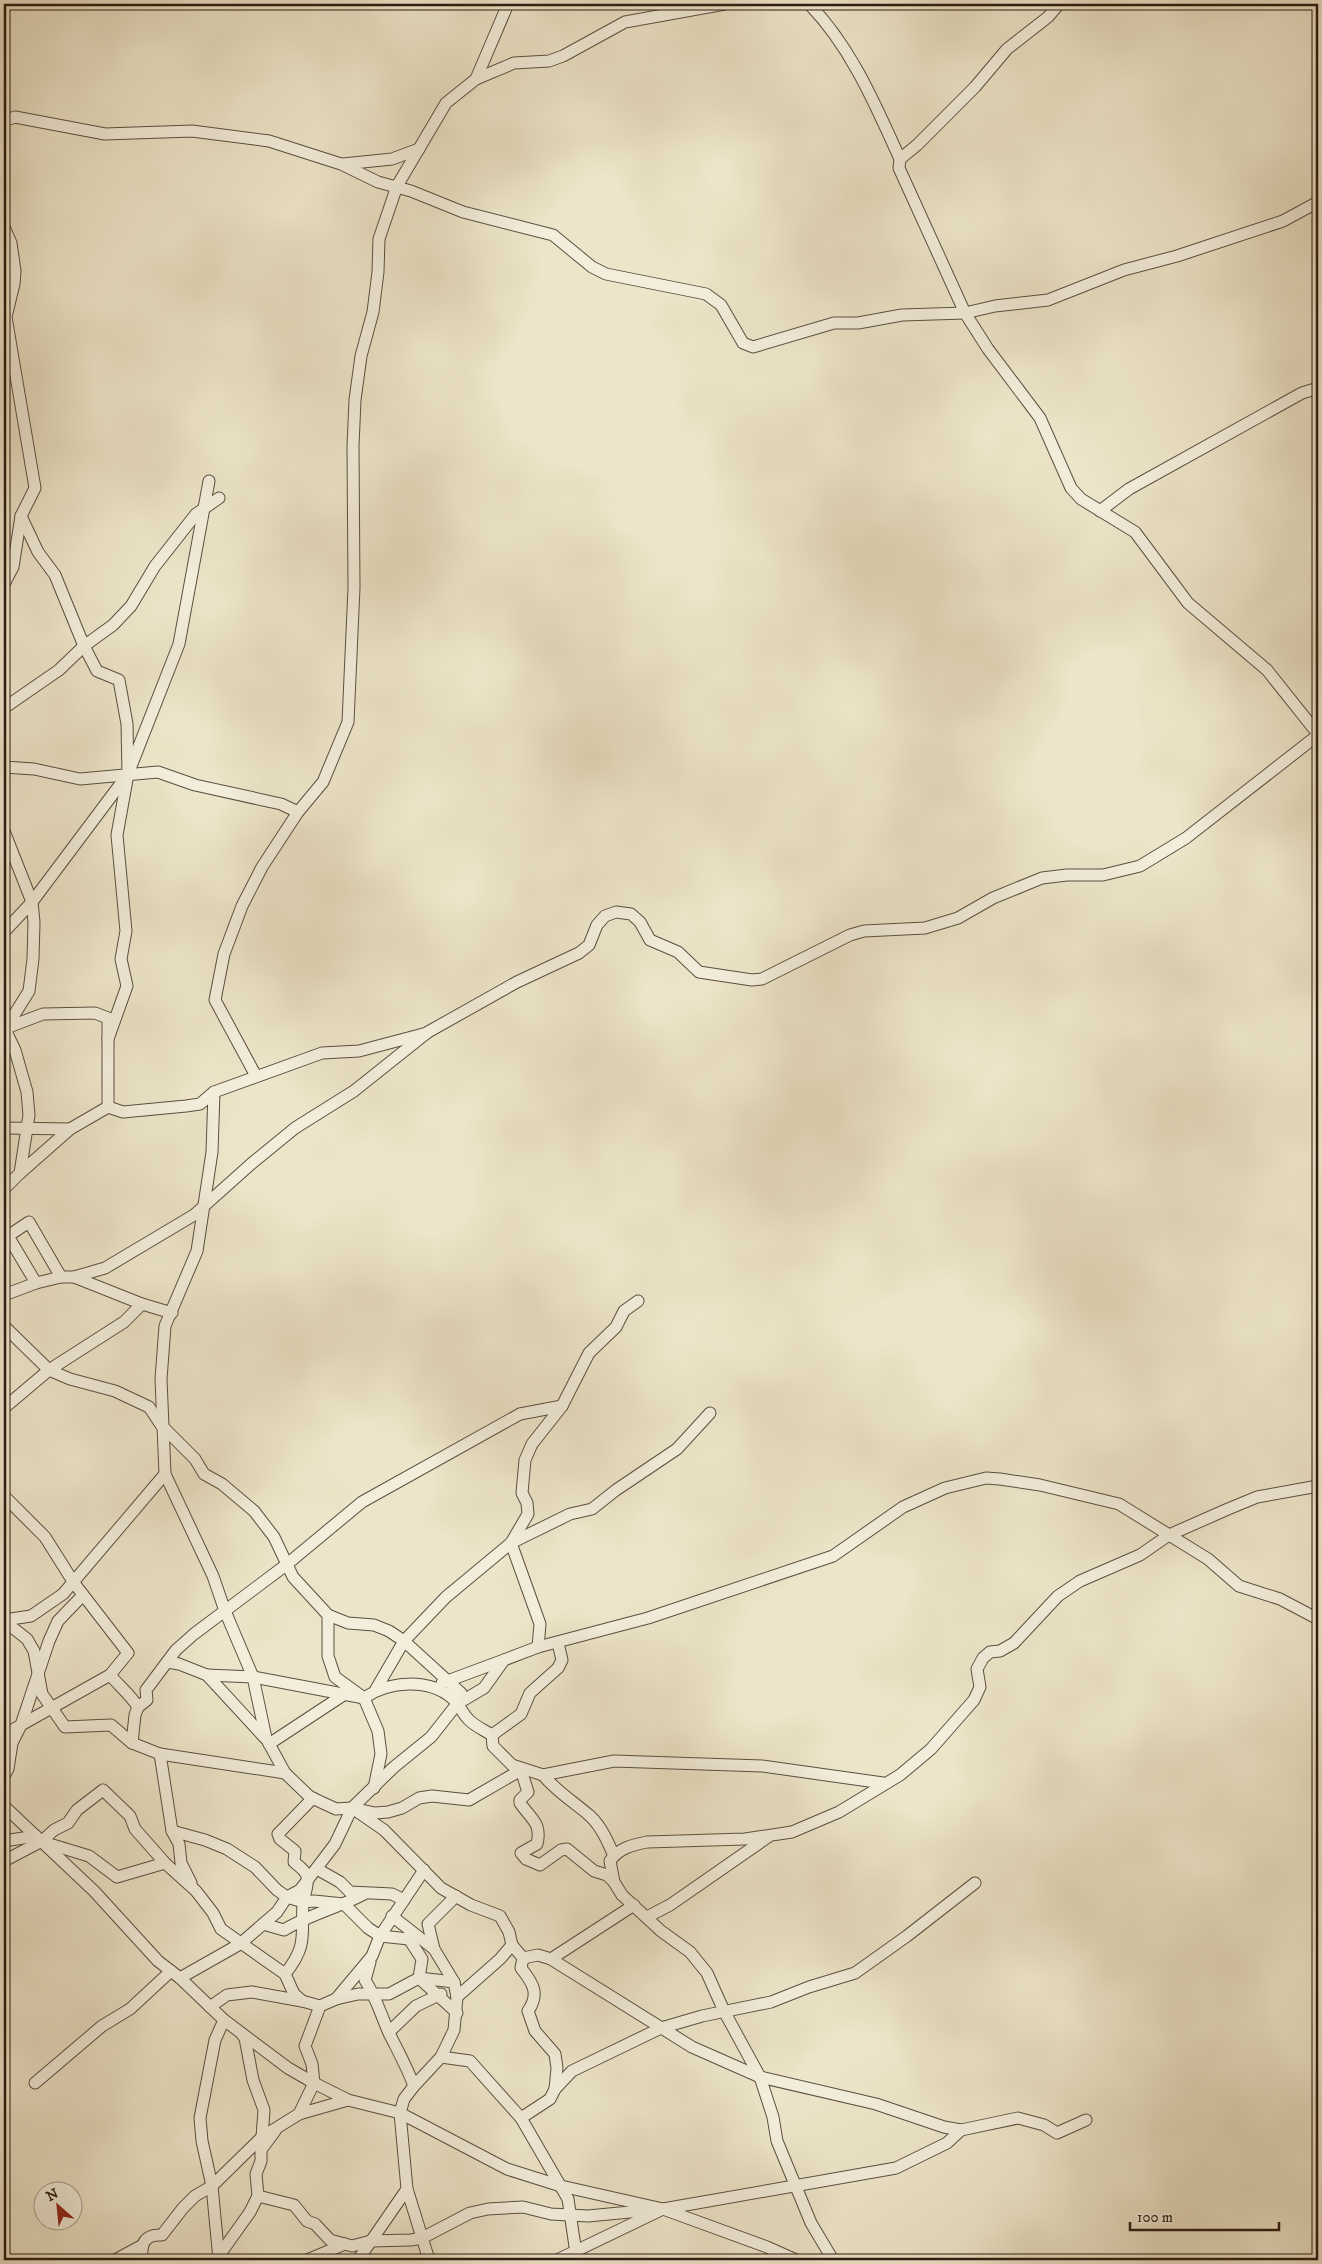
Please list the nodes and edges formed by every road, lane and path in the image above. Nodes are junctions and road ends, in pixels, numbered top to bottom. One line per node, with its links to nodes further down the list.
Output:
1 (508, 4): 5 (street)
2 (725, 4): 5 (street)
3 (809, 4): 8 (street)
4 (1059, 4): 8 (street)
5 (476, 79): 7 (street)
6 (4, 121): 9 (street)
7 (419, 148): 9 (street); 10 (street)
8 (900, 159): 13 (street)
9 (341, 164): 10 (street)
10 (397, 186): 13 (street); 26 (street)
11 (1318, 202): 13 (street)
12 (4, 227): 19 (street)
13 (965, 313): 18 (street)
14 (1318, 388): 18 (street)
15 (209, 481): 17 (street)
16 (219, 498): 17 (street)
17 (202, 510): 21 (street); 25 (street)
18 (1100, 511): 23 (street)
19 (21, 516): 20 (street); 21 (street)
20 (4, 584)
21 (84, 646): 22 (street); 25 (street)
22 (4, 708)
23 (1318, 735): 31 (street)
24 (4, 768): 25 (street)
25 (128, 774): 26 (street); 28 (street); 32 (street)
26 (298, 812): 33 (street)
27 (4, 831): 28 (street)
28 (32, 902): 29 (street); 30 (street)
29 (4, 932)
30 (5, 1028): 32 (street); 36 (street)
31 (428, 1032): 33 (street); 41 (street)
32 (108, 1039): 35 (street)
33 (256, 1076): 34 (street)
34 (214, 1092): 35 (street); 41 (street)
35 (108, 1107): 38 (street)
36 (28, 1127): 37 (street); 38 (street); 39 (street)
37 (4, 1128)
38 (70, 1129): 39 (street)
39 (20, 1173): 40 (street)
40 (4, 1189)
41 (205, 1205): 43 (street); 48 (street)
42 (61, 1277): 43 (street); 44 (street); 44 (street)
43 (74, 1277): 47 (street)
44 (36, 1283): 45 (street)
45 (4, 1296)
46 (638, 1301): 51 (street)
47 (142, 1304): 48 (street); 50 (street)
48 (172, 1313): 54 (street)
49 (4, 1326): 50 (street)
50 (49, 1370): 52 (street); 54 (street)
51 (562, 1406): 59 (street); 60 (street)
52 (4, 1408)
53 (710, 1413): 59 (street)
54 (161, 1425): 55 (street); 60 (street)
55 (165, 1474): 61 (street); 63 (street)
56 (1318, 1486): 58 (street)
57 (4, 1496): 61 (street)
58 (1169, 1536): 65 (street); 68 (street); 94 (street)
59 (511, 1543): 67 (street); 69 (street)
60 (286, 1565): 63 (street); 64 (street)
61 (74, 1583): 62 (street); 66 (street)
62 (83, 1595): 72 (street); 73 (street)
63 (224, 1611): 71 (street); 75 (street)
64 (328, 1615): 67 (street); 80 (street)
65 (1318, 1619)
66 (4, 1620): 72 (street)
67 (404, 1641): 76 (street); 78 (street)
68 (558, 1643): 69 (street); 86 (street)
69 (538, 1647): 70 (street)
70 (504, 1660): 76 (street); 81 (street)
71 (167, 1662): 74 (street); 83 (street)
72 (39, 1672): 82 (street); 84 (street)
73 (110, 1675): 82 (street); 83 (street)
74 (207, 1675): 75 (street); 87 (street)
75 (253, 1677): 79 (street); 87 (street)
76 (448, 1681): 77 (street); 81 (street)
77 (431, 1686): 78 (street); 81 (street)
78 (376, 1689): 80 (street)
79 (345, 1694): 80 (street); 87 (street)
80 (364, 1698): 95 (street)
81 (458, 1704): 86 (street); 95 (street)
82 (51, 1707): 84 (street); 88 (street)
83 (138, 1707): 88 (street)
84 (21, 1725): 85 (street); 93 (street)
85 (4, 1735)
86 (492, 1735): 90 (street)
87 (267, 1741): 91 (street)
88 (132, 1743): 89 (street)
89 (160, 1754): 91 (street); 99 (street)
90 (521, 1770): 92 (street); 98 (street); 109 (street)
91 (286, 1773): 96 (street)
92 (543, 1775): 94 (street); 103 (street)
93 (4, 1776)
94 (883, 1783): 100 (street)
95 (373, 1790): 98 (street)
96 (313, 1798): 98 (street); 108 (street)
97 (4, 1806): 101 (street)
98 (352, 1808): 106 (street); 107 (street)
99 (172, 1831): 111 (street); 114 (street)
100 (772, 1835): 103 (street); 120 (street)
101 (39, 1839): 102 (street); 104 (street); 105 (street); 105 (street); 131 (street)
102 (4, 1841)
103 (614, 1856): 109 (street)
104 (4, 1861)
105 (165, 1863): 111 (street)
106 (317, 1869): 108 (street); 112 (street)
107 (424, 1870): 113 (street); 115 (street)
108 (308, 1879): 114 (street); 116 (street)
109 (614, 1882): 118 (street)
110 (975, 1883): 140 (street)
111 (196, 1891): 124 (street)
112 (364, 1894): 115 (street); 117 (street)
113 (456, 1896): 125 (street); 126 (street)
114 (287, 1897): 116 (street); 122 (street)
115 (404, 1900): 119 (street)
116 (304, 1902): 117 (street); 121 (street)
117 (344, 1904): 121 (street); 123 (street)
118 (634, 1905): 120 (street); 129 (street)
119 (392, 1916): 123 (street); 126 (street)
120 (647, 1917): 140 (street)
121 (303, 1918): 122 (street); 130 (street)
122 (263, 1924): 124 (street)
123 (380, 1936): 127 (street); 132 (street)
124 (240, 1944): 130 (street); 131 (street)
125 (512, 1945): 128 (street); 133 (street)
126 (434, 1949): 133 (street)
127 (372, 1956): 134 (street); 136 (street)
128 (524, 1958): 129 (street); 151 (street)
129 (551, 1959): 143 (street)
130 (284, 1974): 137 (street)
131 (176, 1975): 139 (street); 148 (street)
132 (419, 1978): 133 (street); 134 (street); 135 (street)
133 (455, 1990): 135 (street); 141 (street)
134 (374, 1995): 136 (street); 145 (street)
135 (437, 1995): 141 (street); 145 (street)
136 (336, 1999): 138 (street)
137 (302, 2001): 138 (street); 139 (street)
138 (320, 2006): 149 (street)
139 (210, 2007): 142 (street)
140 (724, 2011): 143 (street); 147 (street)
141 (457, 2014): 146 (street)
142 (224, 2020): 144 (street); 160 (street)
143 (661, 2028): 147 (street); 151 (street)
144 (239, 2031): 149 (street); 159 (street)
145 (389, 2032): 150 (street)
146 (441, 2057): 150 (street); 155 (street)
147 (760, 2077): 158 (street); 162 (street)
148 (35, 2083)
149 (314, 2083): 152 (street); 154 (street)
150 (414, 2086): 153 (street)
151 (555, 2089): 155 (street)
152 (348, 2100): 153 (street); 154 (street)
153 (400, 2113): 161 (street); 163 (street)
154 (299, 2114): 157 (street)
155 (521, 2118): 161 (street)
156 (1086, 2120): 158 (street)
157 (276, 2130): 159 (street); 164 (street)
158 (961, 2130): 162 (street)
159 (262, 2137): 160 (street)
160 (212, 2186): 170 (street); 172 (street)
161 (561, 2186): 165 (street); 166 (street)
162 (796, 2187): 165 (street); 180 (street)
163 (407, 2189): 167 (street); 168 (street)
164 (258, 2196): 169 (street); 172 (street)
165 (663, 2209): 166 (street); 171 (street); 179 (street)
166 (570, 2214): 167 (street); 171 (street)
167 (422, 2238): 168 (street); 177 (street)
168 (371, 2241): 169 (street); 176 (street)
169 (345, 2244): 175 (street)
170 (141, 2246): 173 (street); 174 (street)
171 (576, 2256): 178 (street)
172 (218, 2258)
173 (115, 2260)
174 (142, 2260)
175 (307, 2260)
176 (358, 2260)
177 (429, 2260)
178 (557, 2260)
179 (796, 2260)
180 (833, 2260)

